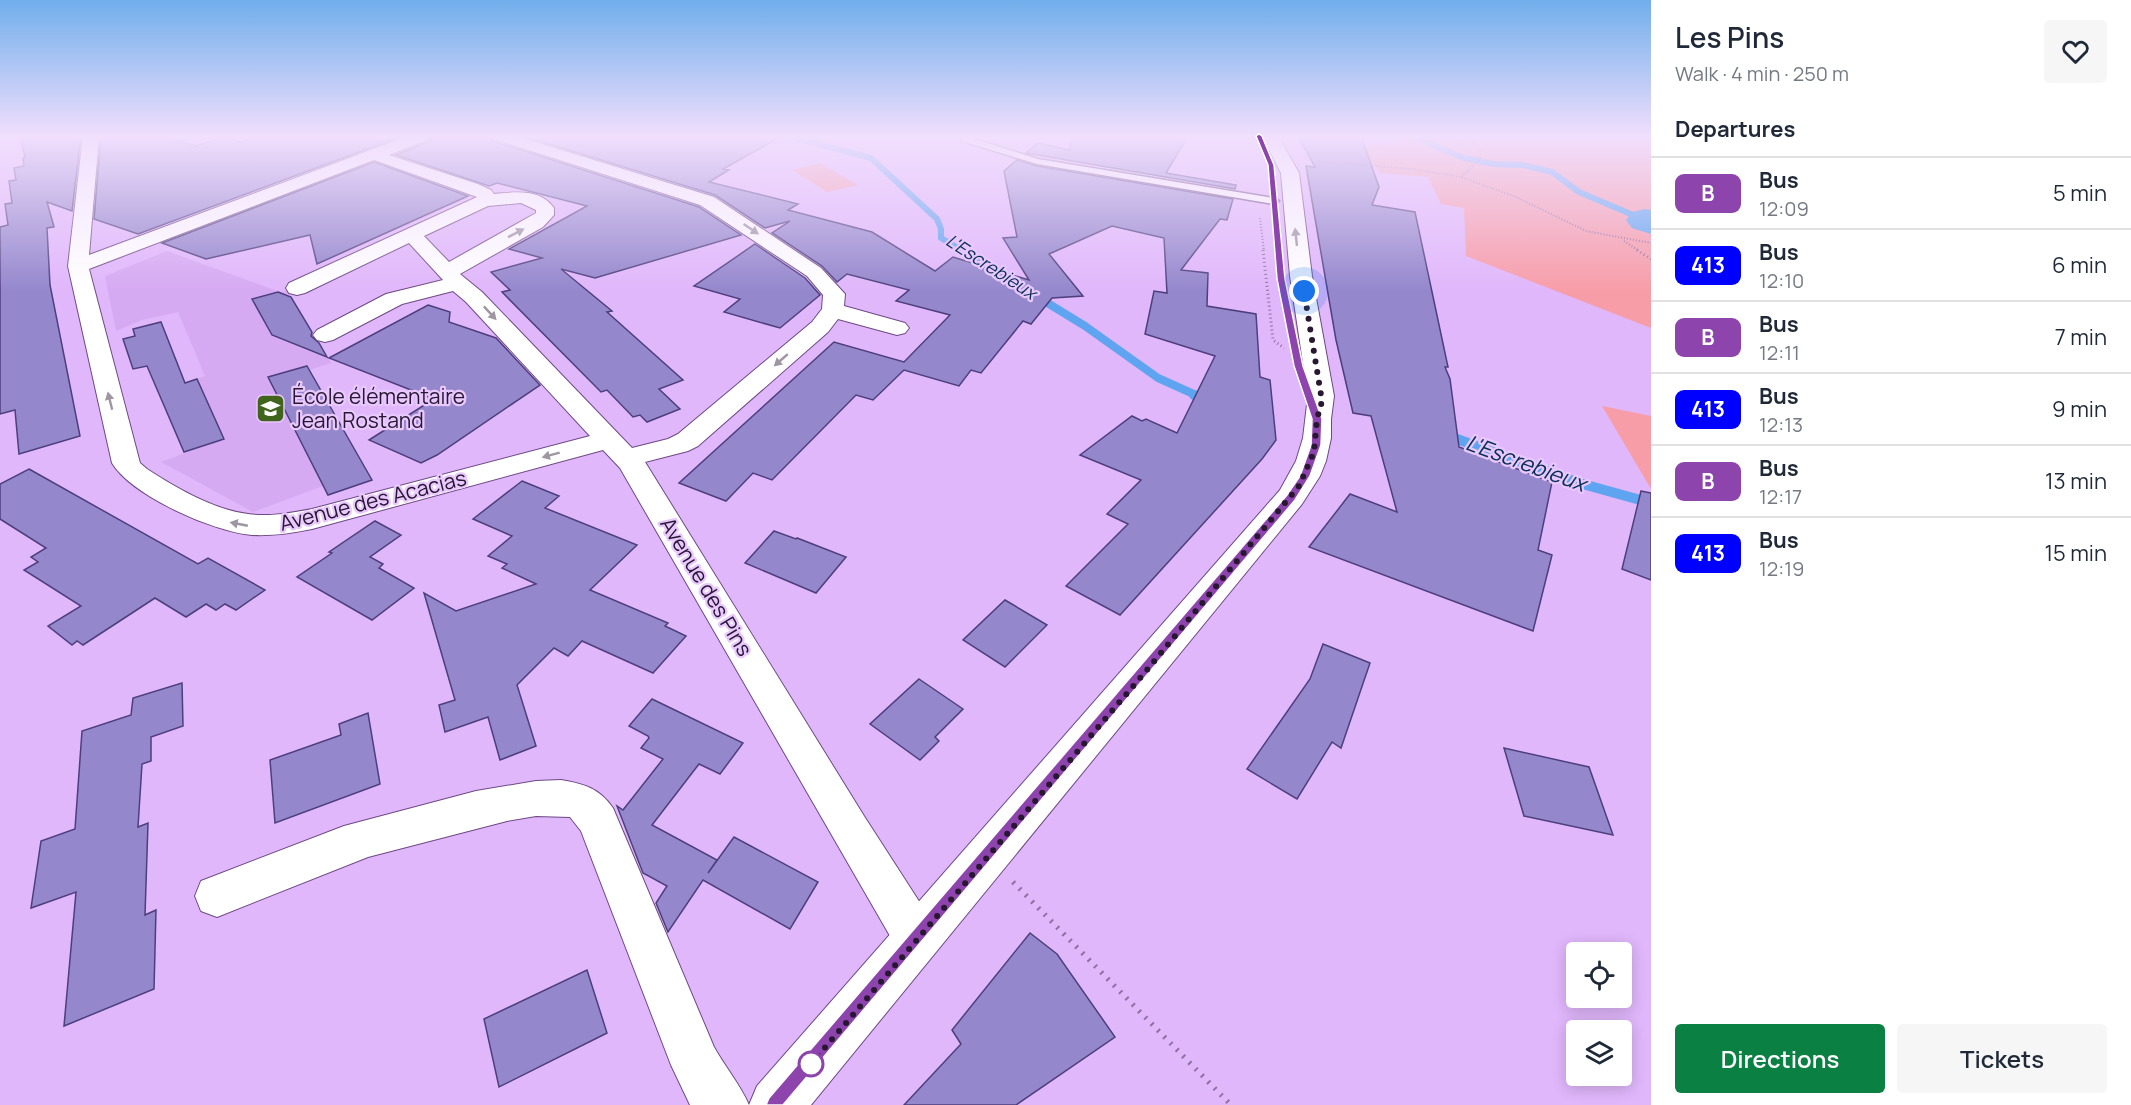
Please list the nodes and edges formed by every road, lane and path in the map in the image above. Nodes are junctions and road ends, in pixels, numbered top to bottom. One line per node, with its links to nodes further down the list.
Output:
1 (86, 188): 16 (street, Avenue des Acacias)
2 (287, 188): 16 (street)
3 (471, 188): 10 (street)
4 (664, 188): 19 (street, one-way to 19)
5 (1193, 188): 9 (lane)
6 (1268, 188): 9 (street)
7 (1292, 188): 23 (street, one-way to 7)
8 (1490, 188): 11 (path)
9 (1266, 200): 22 (street); 22 (path)
10 (484, 201): 12 (street); 14 (street, one-way to 10)
11 (1622, 239): 13 (path); 15 (path)
12 (419, 241): 14 (street); 17 (street, Avenue des Pins); 18 (street)
13 (1651, 243)
14 (487, 248): 17 (street)
15 (1651, 259)
16 (78, 266): 24 (street, Avenue des Acacias, one-way to 16)
17 (452, 278): 21 (street); 24 (street, Avenue des Pins, one-way to 24)
18 (297, 288)
19 (833, 310): 20 (street); 24 (street, Avenue des Acacias, one-way to 24)
20 (897, 328)
21 (325, 335)
22 (1296, 358): 23 (street)
23 (1317, 419): 25 (street)
24 (617, 449): 27 (street, Avenue des Pins)
25 (988, 857): 27 (street); 30 (path)
26 (216, 896): 28 (street)
27 (918, 939): 29 (street)
28 (723, 1105)
29 (776, 1105)
30 (1231, 1105)

